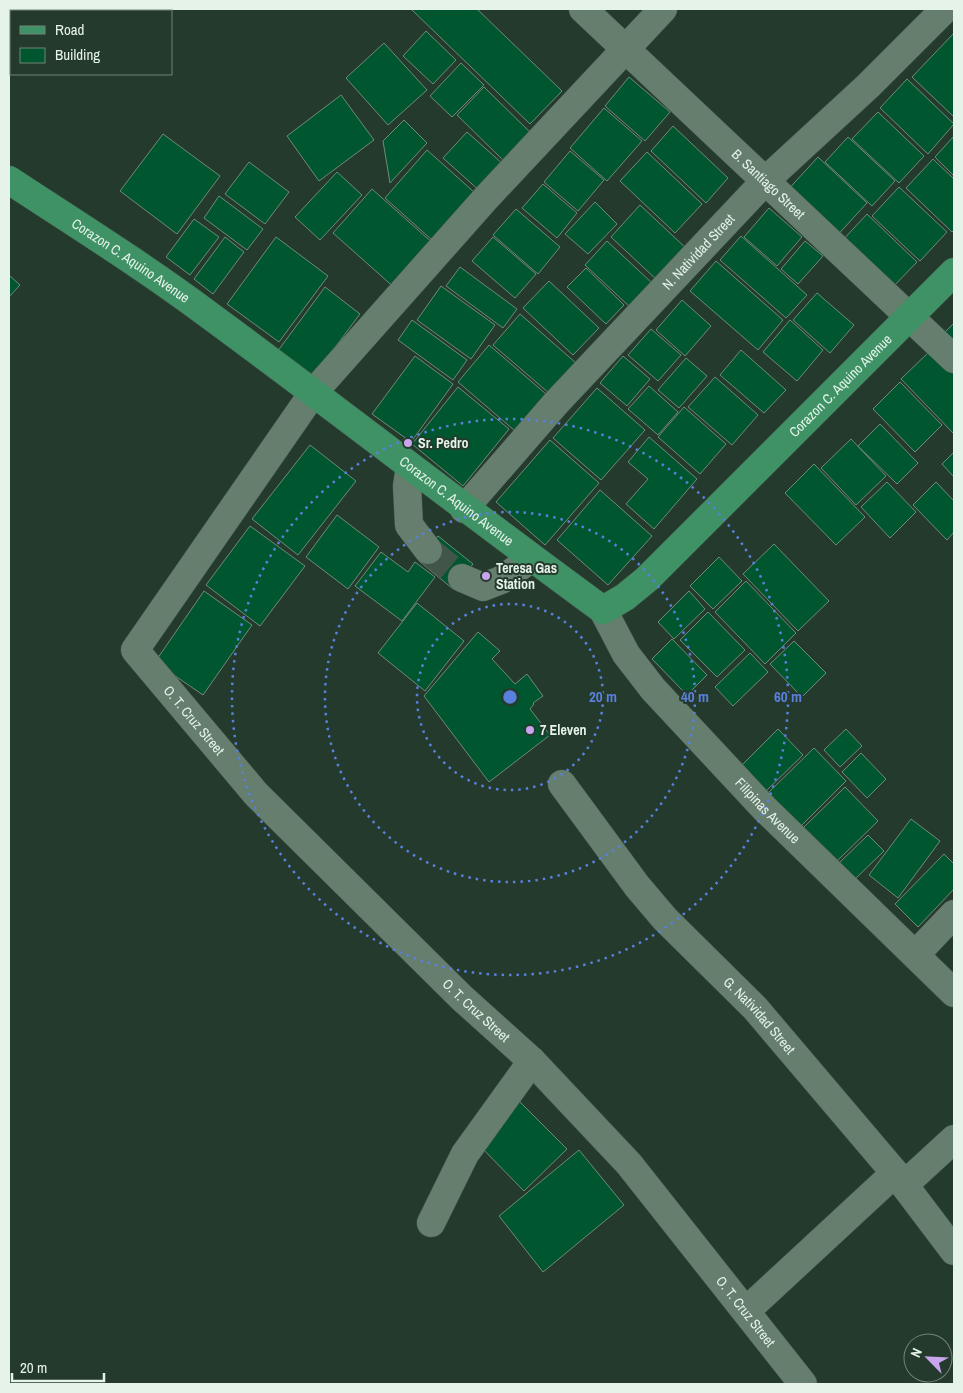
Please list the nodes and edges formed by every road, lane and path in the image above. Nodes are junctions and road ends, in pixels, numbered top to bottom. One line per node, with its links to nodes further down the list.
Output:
1 (583, 9): 4 (street, B. Santiago Street)
2 (662, 9): 4 (street)
3 (944, 9): 6 (street, N. Natividad Street)
4 (625, 48): 6 (street, B. Santiago Street); 10 (street)
5 (9, 180): 10 (main road, Corazon C. Aquino Avenue)
6 (766, 180): 8 (street, B. Santiago Street); 12 (street, N. Natividad Street)
7 (954, 272): 8 (main road, Corazon C. Aquino Avenue)
8 (909, 317): 9 (street, B. Santiago Street); 16 (main road, Corazon C. Aquino Avenue)
9 (954, 359)
10 (313, 393): 11 (main road, Corazon C. Aquino Avenue); 21 (street, O. T. Cruz Street)
11 (410, 468): 12 (main road, Corazon C. Aquino Avenue); 13 (street)
12 (464, 509): 14 (main road, Corazon C. Aquino Avenue)
13 (428, 550)
14 (532, 558): 15 (street); 16 (main road, Corazon C. Aquino Avenue)
15 (462, 578)
16 (603, 610): 19 (street, Filipinas Avenue)
17 (562, 784): 23 (street, G. Natividad Street)
18 (954, 914): 19 (street)
19 (916, 954): 20 (street, Filipinas Avenue)
20 (954, 993)
21 (532, 1061): 24 (street); 26 (street, O. T. Cruz Street)
22 (954, 1140): 23 (street)
23 (900, 1179): 25 (street, G. Natividad Street); 26 (street)
24 (431, 1223)
25 (954, 1251)
26 (746, 1311): 27 (street, O. T. Cruz Street)
27 (803, 1384)

